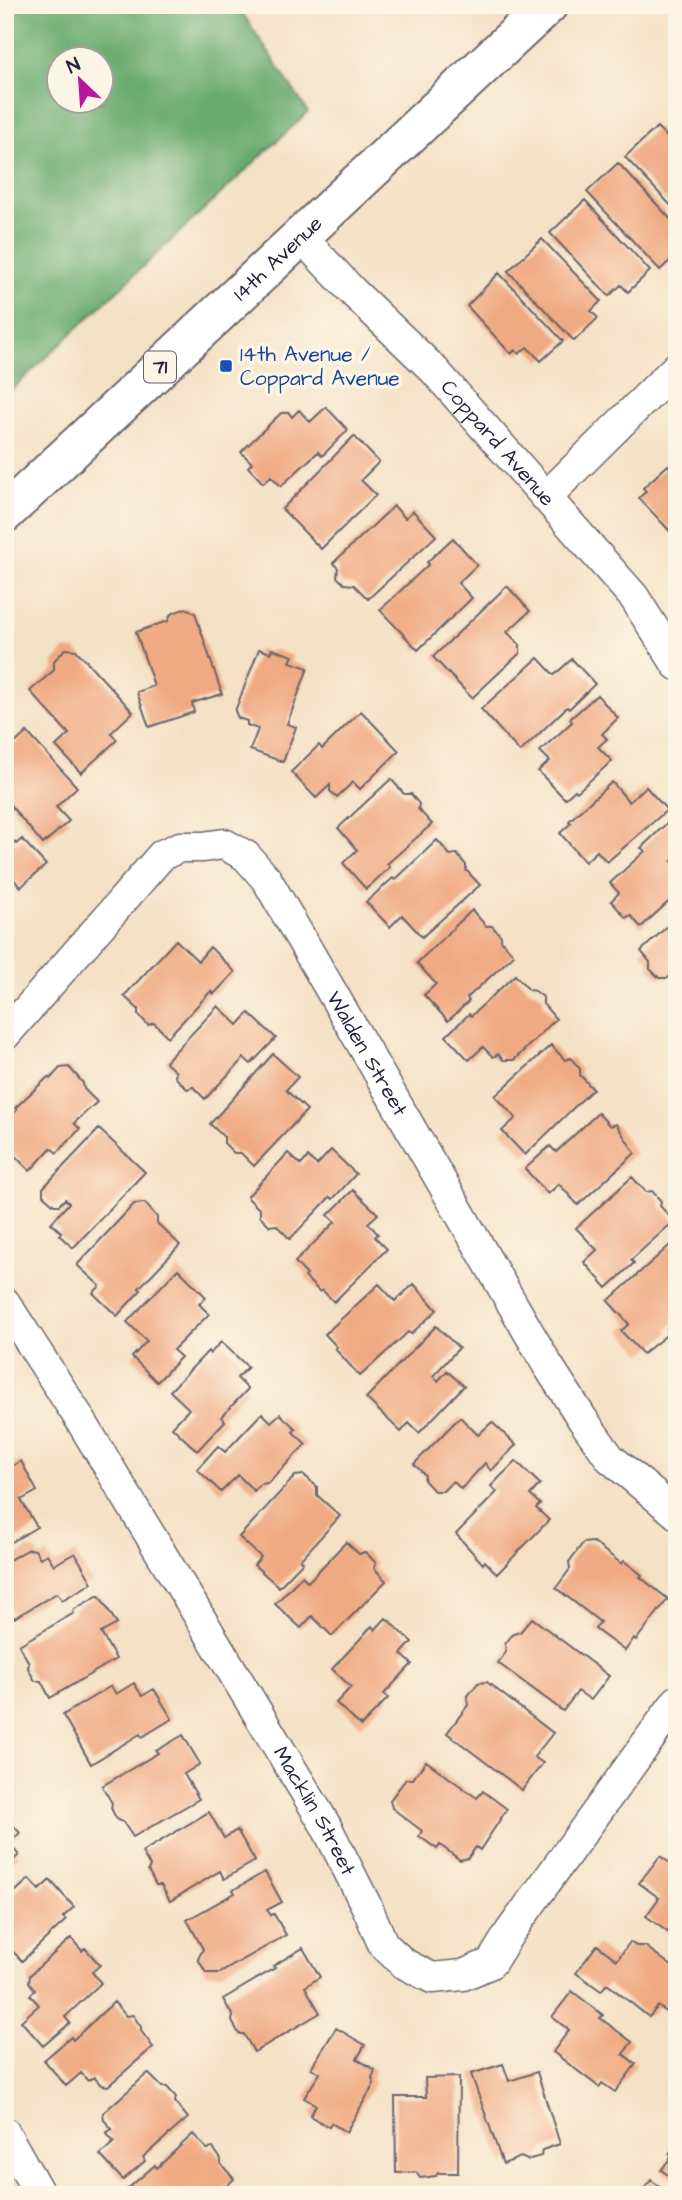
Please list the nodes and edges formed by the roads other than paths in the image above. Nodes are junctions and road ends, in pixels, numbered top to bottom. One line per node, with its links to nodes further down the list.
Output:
1 (548, 5): 2 (main road, 14th Avenue / 71)
2 (302, 237): 4 (street, Coppard Avenue); 5 (main road, 14th Avenue / 71)
3 (677, 367): 4 (street)
4 (546, 497): 6 (street, Coppard Avenue)
5 (5, 513)
6 (677, 665)
7 (5, 1035): 9 (street, Walden Street)
8 (5, 1303): 10 (street, Macklin Street)
9 (677, 1514)
10 (677, 1701)
11 (5, 2133): 12 (street)
12 (40, 2195)

